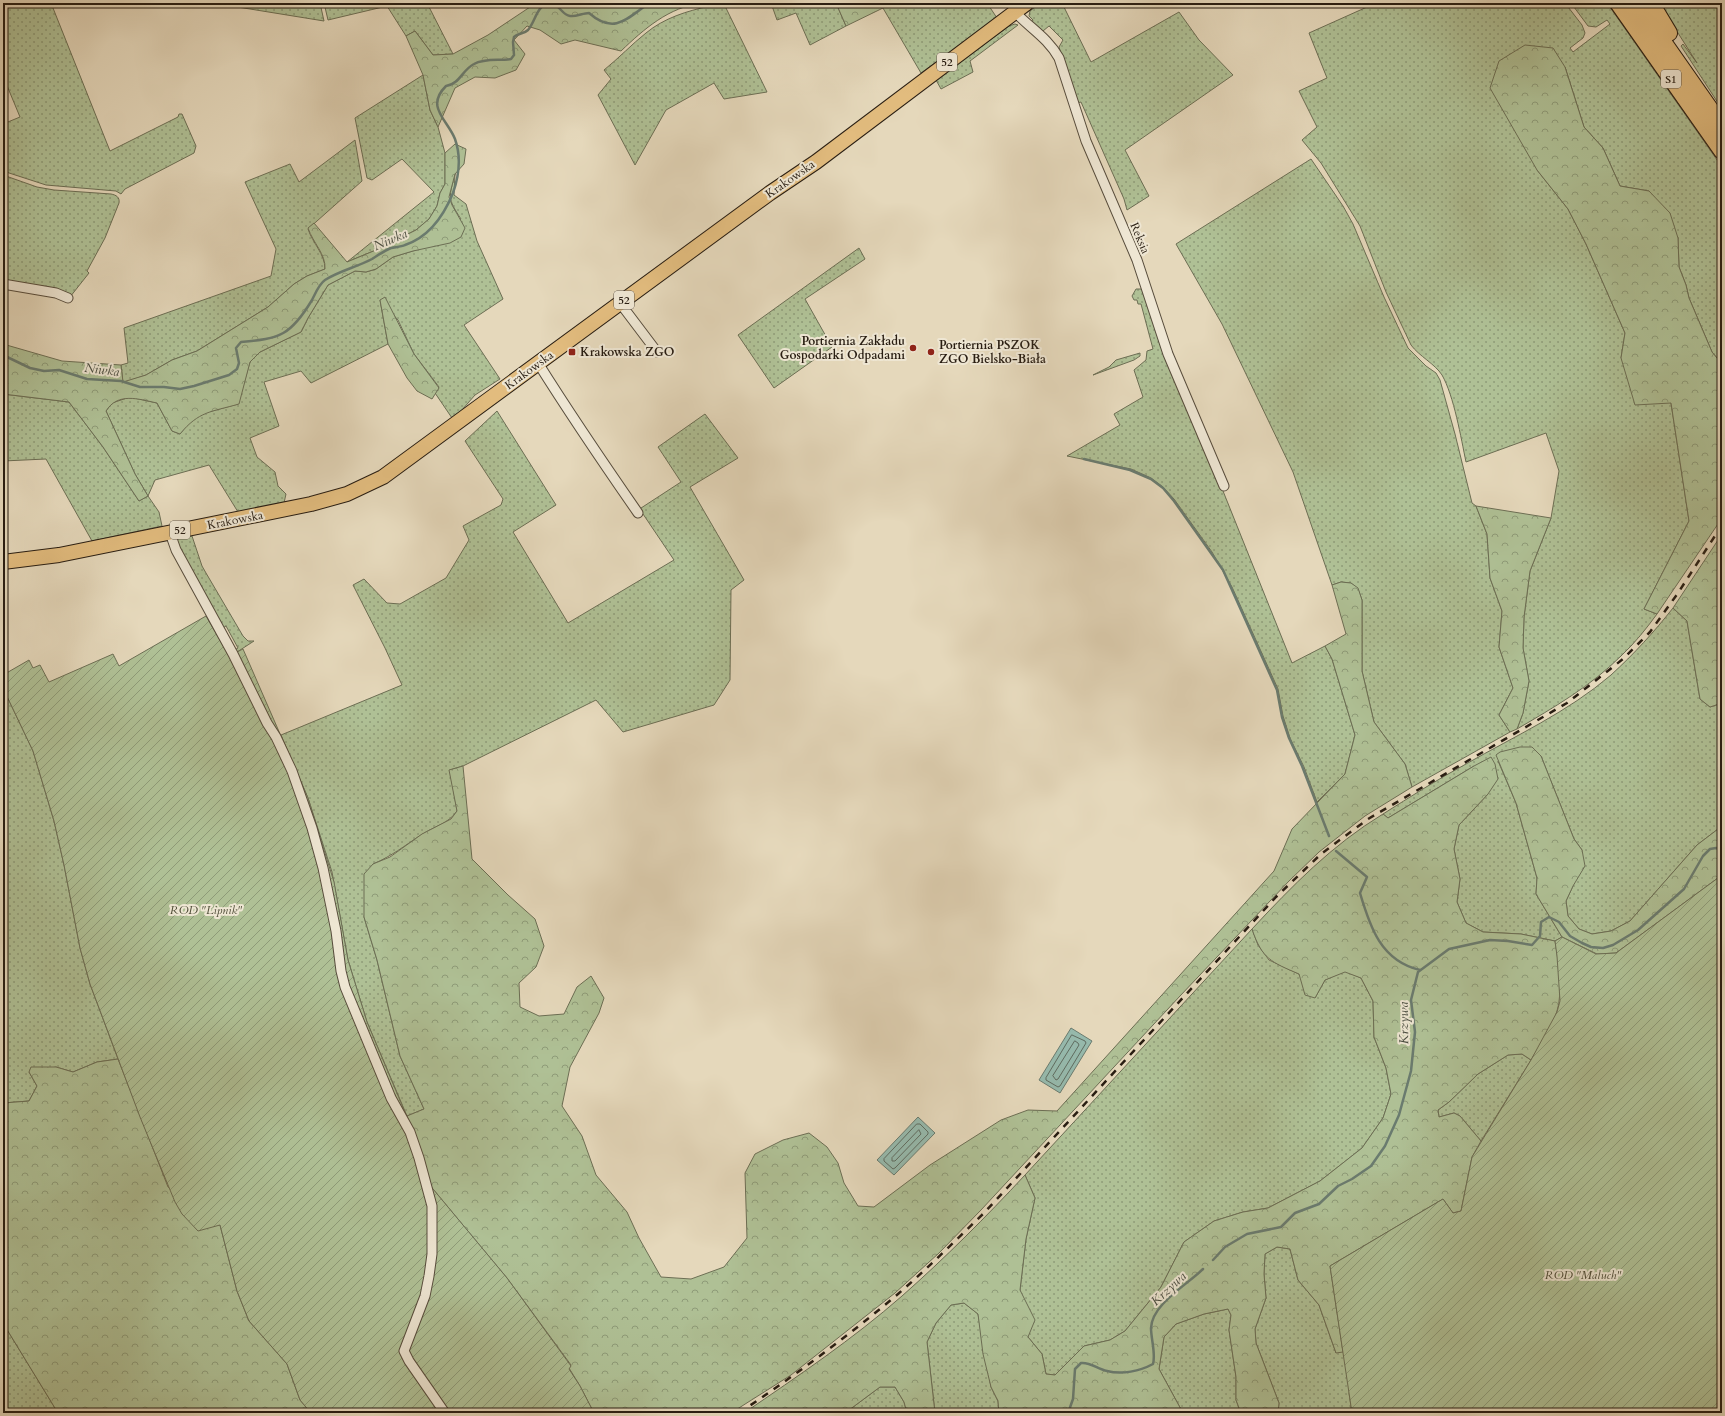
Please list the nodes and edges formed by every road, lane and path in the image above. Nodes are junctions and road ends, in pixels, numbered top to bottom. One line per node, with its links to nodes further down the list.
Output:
1 (1028, 3): 4 (main road, Krakowska / 52)
2 (1651, 3): 5 (highway)
3 (1623, 4): 5 (highway, S1); 6 (highway, S1)
4 (1015, 12): 9 (main road, Krakowska / 52); 12 (street, Reksia)
5 (1721, 124)
6 (1722, 152)
7 (3, 284): 8 (street)
8 (68, 298)
9 (620, 303): 10 (street); 11 (main road, Krakowska / 52)
10 (657, 352)
11 (538, 363): 13 (street); 14 (main road, Krakowska / 52)
12 (1224, 486)
13 (638, 513)
14 (170, 533): 15 (main road, Krakowska / 52); 16 (street)
15 (3, 562)
16 (445, 1413)

